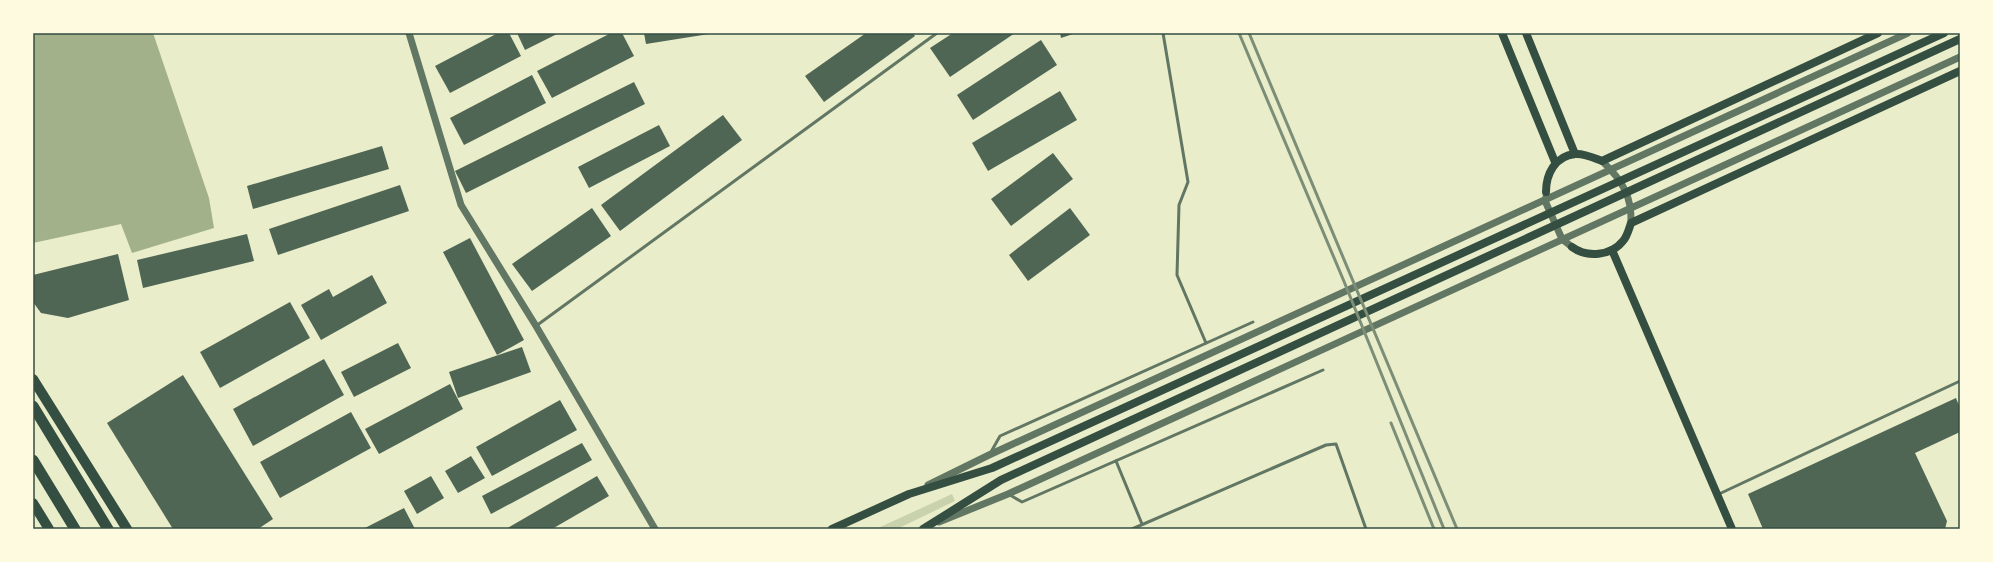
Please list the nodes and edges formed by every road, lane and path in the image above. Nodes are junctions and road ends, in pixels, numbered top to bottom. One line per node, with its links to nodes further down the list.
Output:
1 (409, 33): 20 (street)
2 (938, 33): 20 (lane)
3 (1163, 33): 21 (lane)
4 (1502, 33): 14 (main road)
5 (1526, 33): 12 (main road)
6 (1878, 33): 13 (main road)
7 (1908, 33): 26 (street)
8 (1944, 33): 29 (main road)
9 (1960, 39): 34 (main road)
10 (1960, 56): 30 (street)
11 (1960, 71): 16 (main road)
12 (1575, 154): 13 (main road); 14 (main road)
13 (1602, 161): 16 (street)
14 (1555, 162): 15 (main road)
15 (1546, 192): 17 (street)
16 (1631, 224): 18 (main road)
17 (1572, 246): 18 (main road)
18 (1612, 250): 31 (main road)
19 (1253, 322): 21 (lane)
20 (536, 326): 39 (street)
21 (1206, 343): 26 (lane)
22 (1323, 370): 28 (lane)
23 (33, 379): 38 (main road)
24 (1960, 381): 31 (lane)
25 (33, 406): 37 (highway)
26 (989, 455): 29 (street)
27 (33, 460): 36 (highway)
28 (1116, 461): 30 (lane); 33 (lane)
29 (909, 494): 40 (main road)
30 (1008, 494): 34 (street)
31 (1718, 494): 43 (main road)
32 (33, 503): 35 (main road)
33 (1142, 524): 41 (lane); 42 (lane)
34 (925, 528)
35 (49, 529)
36 (75, 529)
37 (108, 529)
38 (127, 529)
39 (654, 529)
40 (832, 529)
41 (1132, 529)
42 (1366, 529)
43 (1732, 529)

